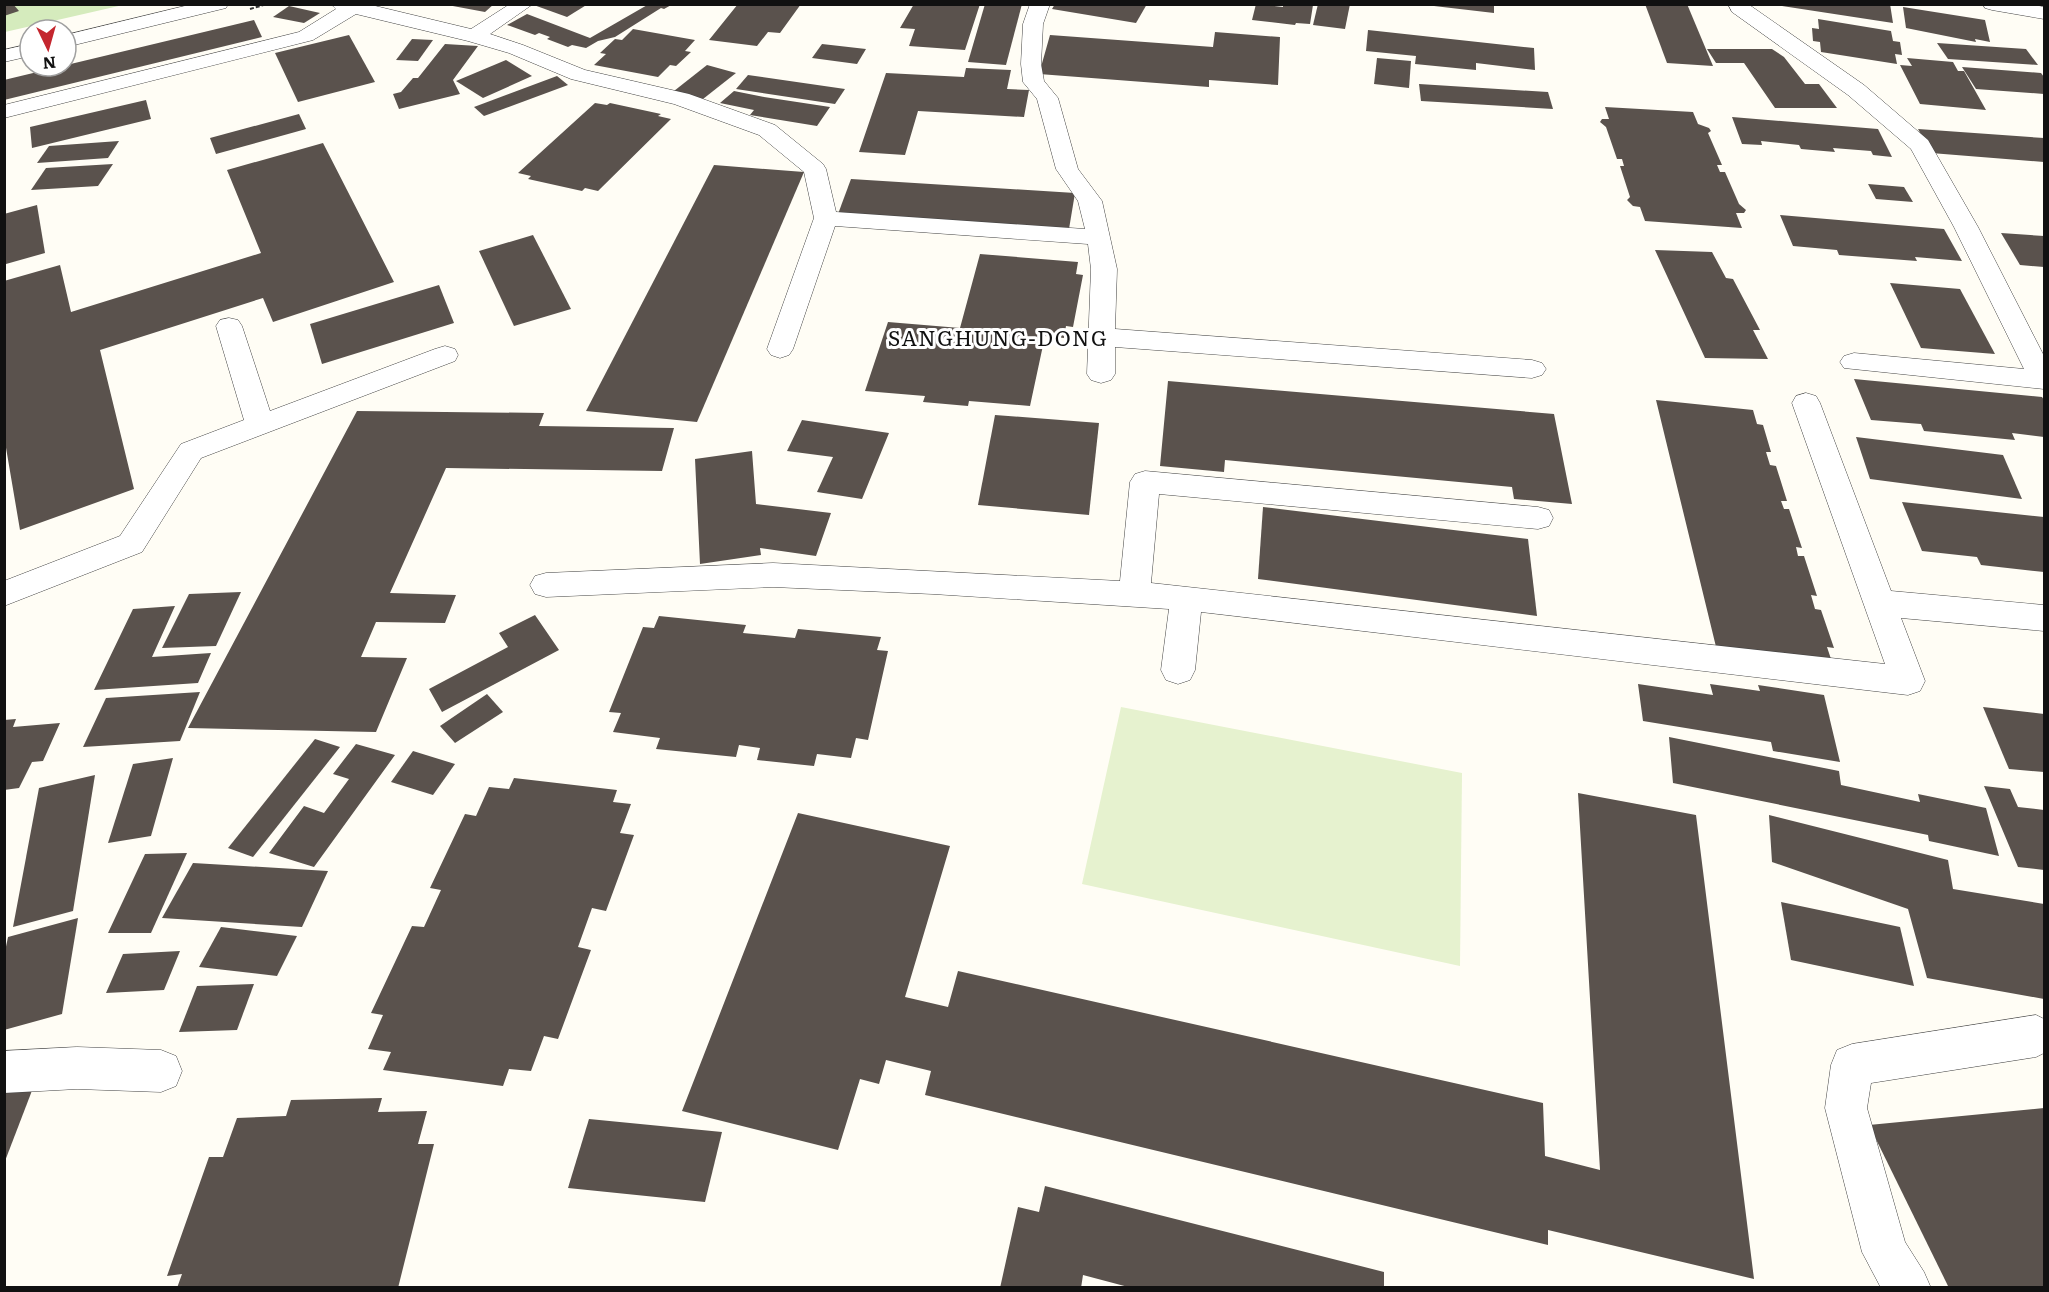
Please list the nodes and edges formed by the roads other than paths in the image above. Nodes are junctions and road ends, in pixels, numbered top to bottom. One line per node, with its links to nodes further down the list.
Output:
1 (219, 4): 10 (street)
2 (524, 4): 9 (street)
3 (1040, 4): 13 (street)
4 (1738, 4): 18 (street)
5 (1992, 4): 8 (street)
6 (346, 6): 7 (street); 11 (street)
7 (382, 8): 9 (street)
8 (2044, 13)
9 (474, 36): 12 (street)
10 (78, 38)
11 (4, 112)
12 (826, 218): 13 (street); 16 (street)
13 (1099, 237): 15 (street)
14 (229, 326): 22 (street)
15 (1102, 337): 19 (street); 20 (street)
16 (780, 349)
17 (445, 355): 22 (street)
18 (1854, 362)
19 (1532, 369)
20 (1101, 374)
21 (1806, 402): 28 (street)
22 (260, 425): 25 (street)
23 (1538, 519): 26 (street)
24 (546, 585): 26 (street)
25 (4, 594)
26 (1134, 596): 27 (street)
27 (1186, 598): 28 (street); 30 (street)
28 (1880, 603): 29 (street)
29 (2044, 618)
30 (1178, 670)
31 (2036, 1036): 34 (street)
32 (161, 1071): 33 (street)
33 (4, 1072)
34 (1908, 1287)

